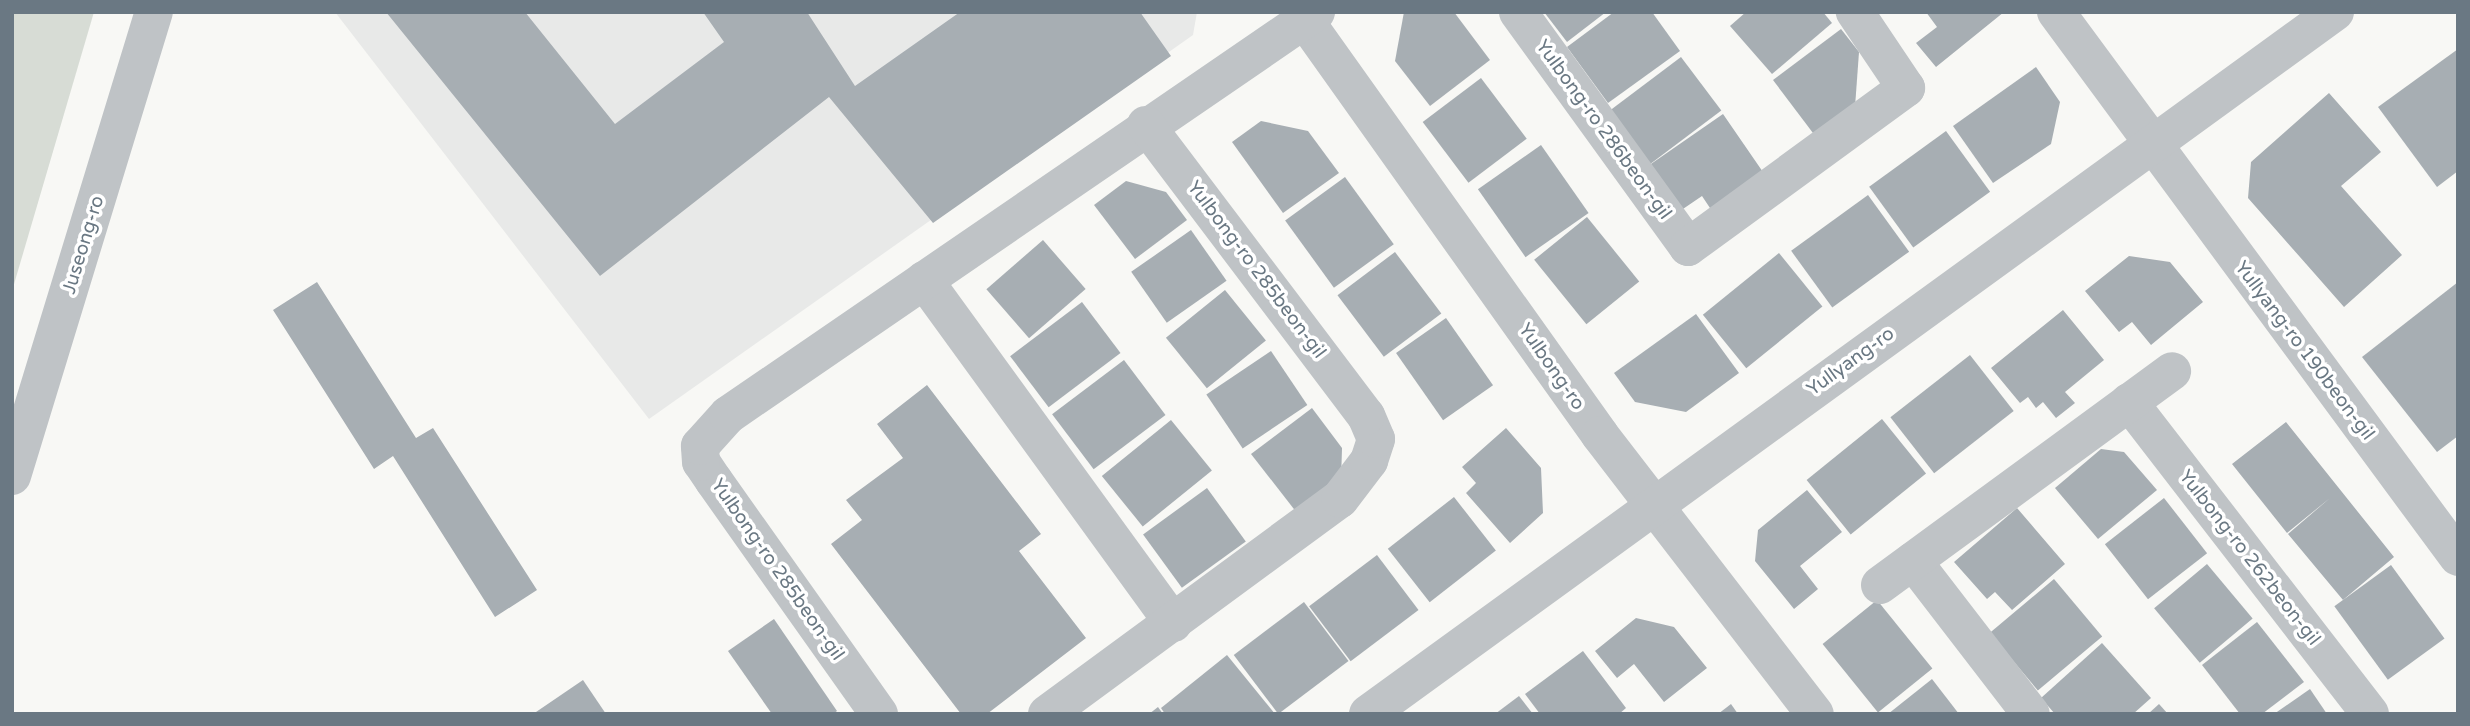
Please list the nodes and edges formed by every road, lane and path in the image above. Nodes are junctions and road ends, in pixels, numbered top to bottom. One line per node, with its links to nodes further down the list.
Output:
1 (154, 12): 12 (street, Juseong-ro)
2 (1518, 12): 3 (street, Yulbong-ro 286beon-gil)
3 (1855, 12)
4 (2056, 12): 8 (street, Yullyang-ro 190beon-gil)
5 (2335, 12): 8 (street, Yullyang-ro)
6 (1306, 15): 7 (street, Yulbong-ro 285beon-gil); 13 (street, Yulbong-ro)
7 (1146, 125): 9 (street, Yulbong-ro 285beon-gil); 17 (street, Yulbong-ro 285beon-gil)
8 (2151, 144): 13 (street, Yullyang-ro); 14 (street, Yullyang-ro 190beon-gil)
9 (924, 280): 17 (street); 18 (street, Yulbong-ro 285beon-gil)
10 (2172, 372): 11 (street)
11 (2129, 402): 15 (street); 23 (street, Yulbong-ro 262beon-gil)
12 (12, 476)
13 (1655, 505): 20 (street, Yullyang-ro); 21 (street, Yulbong-ro)
14 (2458, 557)
15 (1913, 561): 16 (street); 22 (street)
16 (1880, 585)
17 (1173, 623): 19 (street)
18 (879, 714)
19 (1047, 714)
20 (1368, 714)
21 (1815, 714)
22 (2031, 714)
23 (2370, 714)

